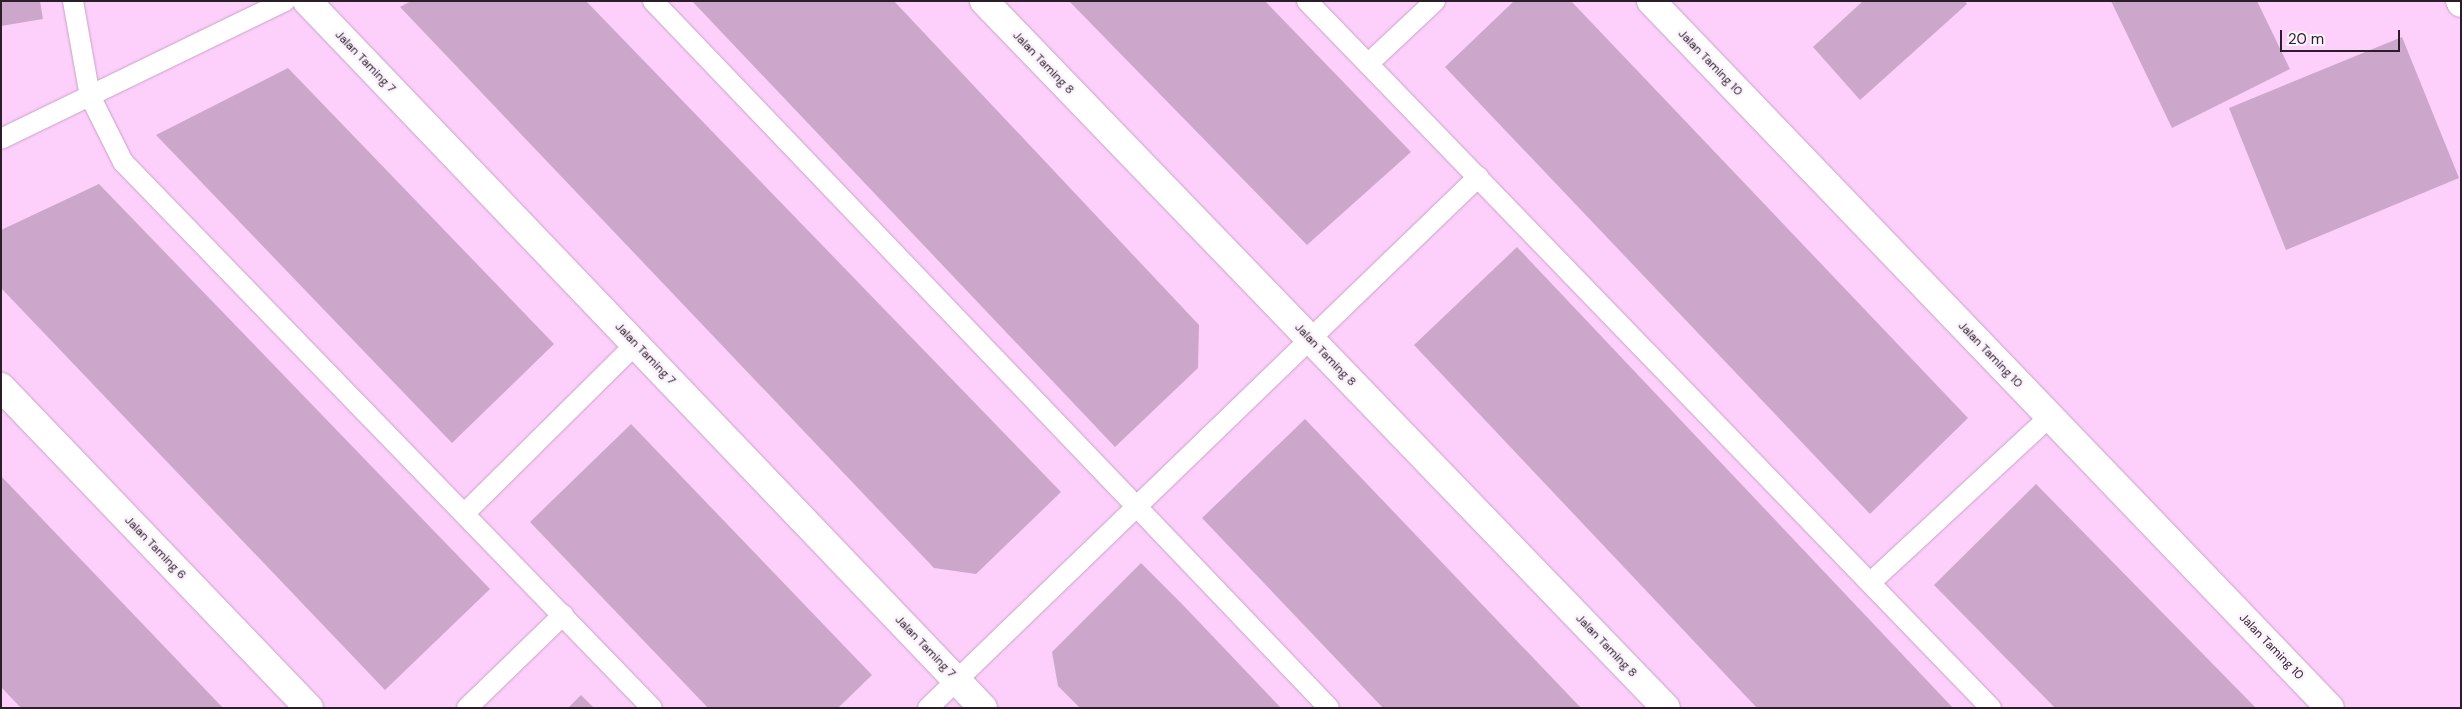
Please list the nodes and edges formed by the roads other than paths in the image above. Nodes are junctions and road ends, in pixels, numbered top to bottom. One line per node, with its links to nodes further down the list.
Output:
1 (73, 1): 10 (lane)
2 (285, 1): 10 (lane)
3 (307, 1): 14 (street, Jalan Taming 7)
4 (653, 1): 17 (lane)
5 (984, 1): 13 (street, Jalan Taming 8)
6 (1307, 1): 9 (lane)
7 (1435, 1): 9 (lane)
8 (1651, 1): 16 (street, Jalan Taming 10)
9 (1368, 64): 12 (lane)
10 (90, 96): 11 (lane); 18 (lane)
11 (1, 140)
12 (1478, 177): 13 (lane); 19 (lane)
13 (1310, 339): 17 (lane); 28 (street, Jalan Taming 8)
14 (636, 344): 18 (lane); 21 (street, Jalan Taming 7)
15 (1, 388): 22 (street, Jalan Taming 6)
16 (2049, 416): 19 (lane); 30 (street, Jalan Taming 10)
17 (1136, 506): 21 (lane); 27 (lane)
18 (465, 513): 20 (lane)
19 (1870, 583): 29 (lane)
20 (563, 615): 23 (lane); 24 (lane)
21 (957, 680): 25 (lane); 26 (street, Jalan Taming 7)
22 (308, 708)
23 (467, 708)
24 (652, 708)
25 (928, 708)
26 (983, 708)
27 (1329, 708)
28 (1666, 708)
29 (1991, 708)
30 (2330, 708)

